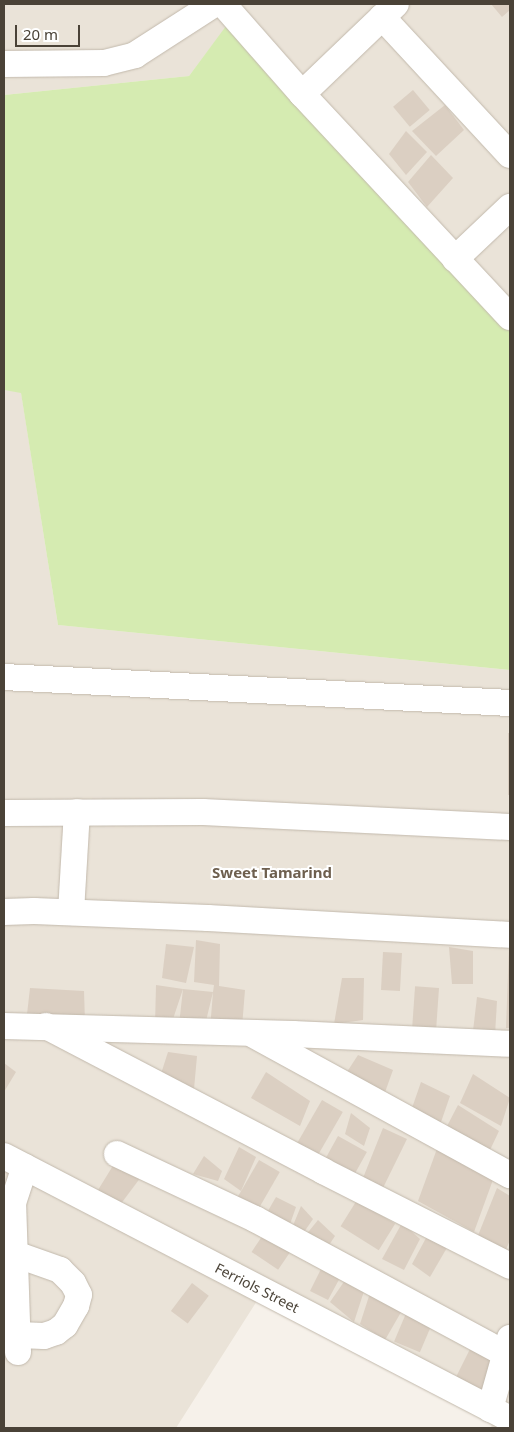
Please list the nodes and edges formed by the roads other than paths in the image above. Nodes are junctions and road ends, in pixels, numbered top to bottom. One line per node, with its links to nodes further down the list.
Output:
1 (214, 4): 4 (street)
2 (223, 4): 5 (street)
3 (389, 10): 5 (street); 6 (street)
4 (4, 64)
5 (302, 94): 8 (street)
6 (510, 155)
7 (510, 207): 8 (street)
8 (455, 259): 9 (street)
9 (510, 317)
10 (4, 677): 11 (street)
11 (510, 703)
12 (77, 812): 13 (street); 14 (street); 16 (street)
13 (4, 813)
14 (510, 827)
15 (4, 912): 16 (street)
16 (71, 912): 17 (street)
17 (510, 935)
18 (4, 1026): 19 (street)
19 (46, 1026): 20 (street); 26 (street)
20 (251, 1034): 21 (street); 24 (street)
21 (510, 1044)
22 (117, 1154): 27 (street)
23 (14, 1162): 25 (street); 28 (street, Ferriols Street)
24 (510, 1175)
25 (16, 1254): 25 (street)
26 (510, 1266)
27 (508, 1345): 28 (street)
28 (500, 1414)

